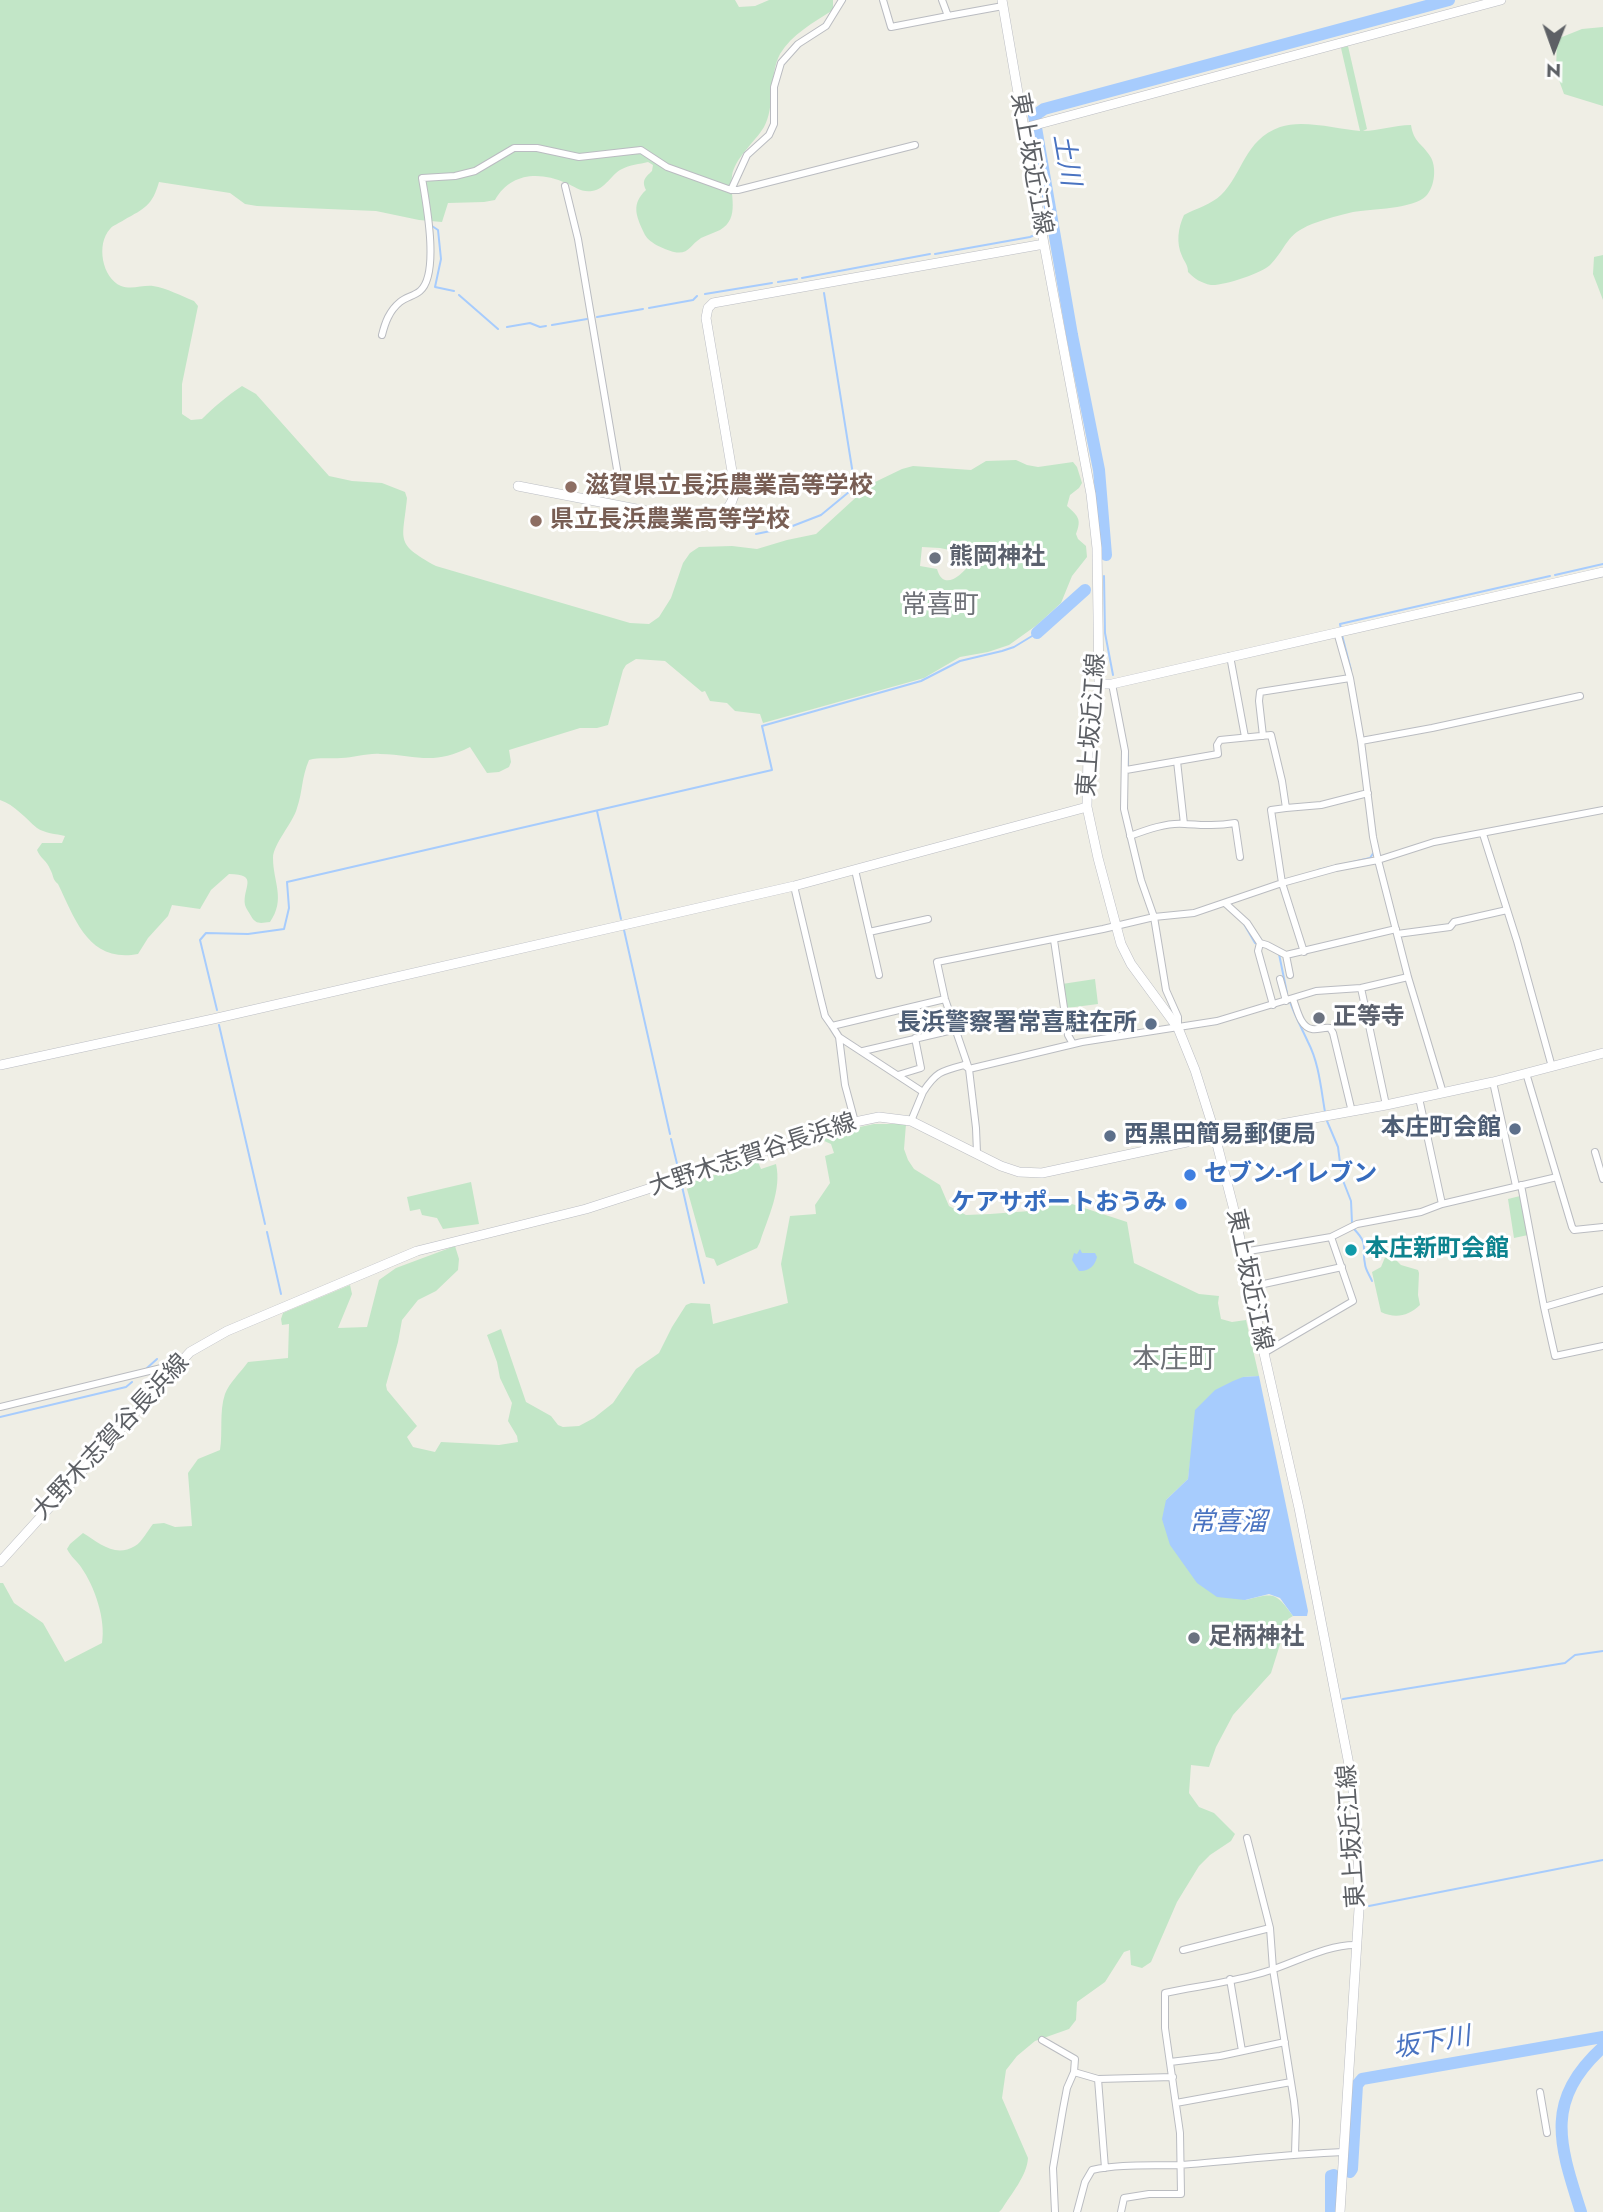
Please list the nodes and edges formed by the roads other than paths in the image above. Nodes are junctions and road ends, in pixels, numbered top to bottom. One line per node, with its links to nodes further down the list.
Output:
1 (842, 0): 10 (street)
2 (883, 0): 6 (street)
3 (942, 0): 6 (street)
4 (1501, 0): 7 (main road)
5 (1003, 3): 6 (street); 7 (main road, 東上坂近江線)
6 (948, 16)
7 (1027, 127): 11 (main road, 東上坂近江線)
8 (915, 145): 10 (street)
9 (565, 186): 14 (street)
10 (730, 190): 12 (street)
11 (1043, 238): 13 (main road); 19 (main road, 東上坂近江線)
12 (382, 335)
13 (518, 486)
14 (620, 487)
15 (1603, 572): 16 (main road)
16 (1340, 631): 17 (main road); 18 (street)
17 (1230, 656): 20 (main road); 23 (street)
18 (1350, 678): 22 (street); 24 (street)
19 (1099, 684): 20 (main road); 28 (main road, 東上坂近江線)
20 (1112, 684): 26 (street)
21 (1580, 696): 24 (street)
22 (1263, 736): 23 (street); 29 (street)
23 (1245, 737): 25 (street)
24 (1361, 741): 27 (street)
25 (1177, 761): 26 (street); 31 (street)
26 (1126, 770): 33 (street)
27 (1365, 793): 29 (street); 35 (street)
28 (1087, 807): 36 (main road); 43 (main road, 東上坂近江線)
29 (1286, 808): 37 (street)
30 (1603, 810): 32 (street)
31 (1184, 824): 33 (street); 34 (street)
32 (1483, 834): 35 (street); 40 (street)
33 (1130, 836): 41 (street)
34 (1240, 857)
35 (1378, 860): 37 (street); 44 (street)
36 (855, 870): 38 (main road); 45 (street)
37 (1282, 882): 39 (street); 48 (street)
38 (794, 886): 60 (street); 68 (main road)
39 (1225, 904): 41 (street); 47 (street)
40 (1507, 909): 44 (street); 69 (street)
41 (1154, 917): 43 (street); 55 (street)
42 (928, 919): 45 (street)
43 (1115, 926): 46 (street); 56 (main road, 東上坂近江線)
44 (1397, 931): 48 (street); 52 (street)
45 (869, 932): 50 (street)
46 (1054, 940): 57 (street); 65 (street)
47 (1259, 945): 49 (street); 59 (street)
48 (1304, 952): 49 (street)
49 (1286, 954): 51 (street)
50 (879, 975)
51 (1290, 975)
52 (1408, 977): 54 (street); 75 (street)
53 (1280, 979): 58 (street)
54 (1361, 988): 58 (street); 77 (street)
55 (1166, 990): 56 (street); 61 (street)
56 (1156, 997): 61 (main road, 東上坂近江線)
57 (945, 999): 60 (street); 62 (street)
58 (1290, 1000): 59 (street); 78 (street)
59 (1273, 1005): 61 (street)
60 (832, 1026): 63 (street)
61 (1178, 1028): 65 (street); 81 (main road, 東上坂近江線)
62 (957, 1029): 64 (street); 70 (street)
63 (839, 1037): 66 (street); 80 (street)
64 (915, 1038): 66 (street); 72 (street)
65 (1073, 1044): 70 (street)
66 (863, 1051): 72 (street)
67 (1603, 1053): 69 (main road, 大野木志賀谷長浜線)
68 (0, 1065)
69 (1552, 1067): 71 (main road, 大野木志賀谷長浜線)
70 (969, 1069): 74 (street); 83 (street)
71 (1526, 1073): 73 (main road, 大野木志賀谷長浜線); 84 (street)
72 (898, 1075): 74 (street)
73 (1493, 1082): 75 (main road, 大野木志賀谷長浜線); 86 (street)
74 (923, 1092): 79 (street)
75 (1443, 1093): 76 (main road, 大野木志賀谷長浜線)
76 (1419, 1098): 77 (main road, 大野木志賀谷長浜線); 87 (street)
77 (1386, 1105): 78 (main road, 大野木志賀谷長浜線)
78 (1352, 1112): 81 (main road, 大野木志賀谷長浜線)
79 (911, 1121): 80 (main road, 大野木志賀谷長浜線); 83 (main road, 大野木志賀谷長浜線)
80 (855, 1122): 97 (main road, 大野木志賀谷長浜線)
81 (1214, 1136): 83 (main road, 大野木志賀谷長浜線); 90 (main road, 東上坂近江線)
82 (1595, 1152): 85 (street)
83 (976, 1153)
84 (1557, 1177): 86 (street); 88 (street)
85 (1603, 1179)
86 (1519, 1186): 87 (street); 94 (street)
87 (1443, 1204): 89 (street)
88 (1603, 1227)
89 (1331, 1237): 90 (street); 91 (street)
90 (1243, 1252): 92 (main road, 東上坂近江線)
91 (1342, 1267): 92 (street); 96 (street)
92 (1250, 1287): 96 (main road, 東上坂近江線)
93 (1603, 1290): 94 (street)
94 (1544, 1307): 95 (street)
95 (1603, 1346)
96 (1264, 1353): 102 (main road, 東上坂近江線)
97 (178, 1364): 98 (street); 99 (main road, 大野木志賀谷長浜線)
98 (0, 1407)
99 (0, 1562)
100 (1247, 1838): 101 (street)
101 (1270, 1928): 103 (street); 104 (street)
102 (1357, 1945): 104 (street); 117 (main road, 東上坂近江線)
103 (1183, 1950)
104 (1273, 1969): 105 (street); 107 (street)
105 (1230, 1979): 108 (street); 109 (street)
106 (1042, 2040): 110 (street)
107 (1285, 2042): 108 (street); 113 (street)
108 (1242, 2051): 109 (street)
109 (1171, 2062): 111 (street)
110 (1074, 2072): 112 (street); 121 (street)
111 (1173, 2077): 112 (street); 115 (street)
112 (1098, 2079): 120 (street)
113 (1291, 2082): 115 (street); 118 (street)
114 (1540, 2092): 116 (street)
115 (1176, 2103): 119 (street)
116 (1547, 2133)
117 (1343, 2152): 118 (street); 124 (main road, 東上坂近江線)
118 (1295, 2154): 119 (street)
119 (1180, 2165): 120 (street); 123 (street)
120 (1105, 2168): 122 (street)
121 (1055, 2212)
122 (1077, 2212)
123 (1121, 2212)
124 (1340, 2212)

